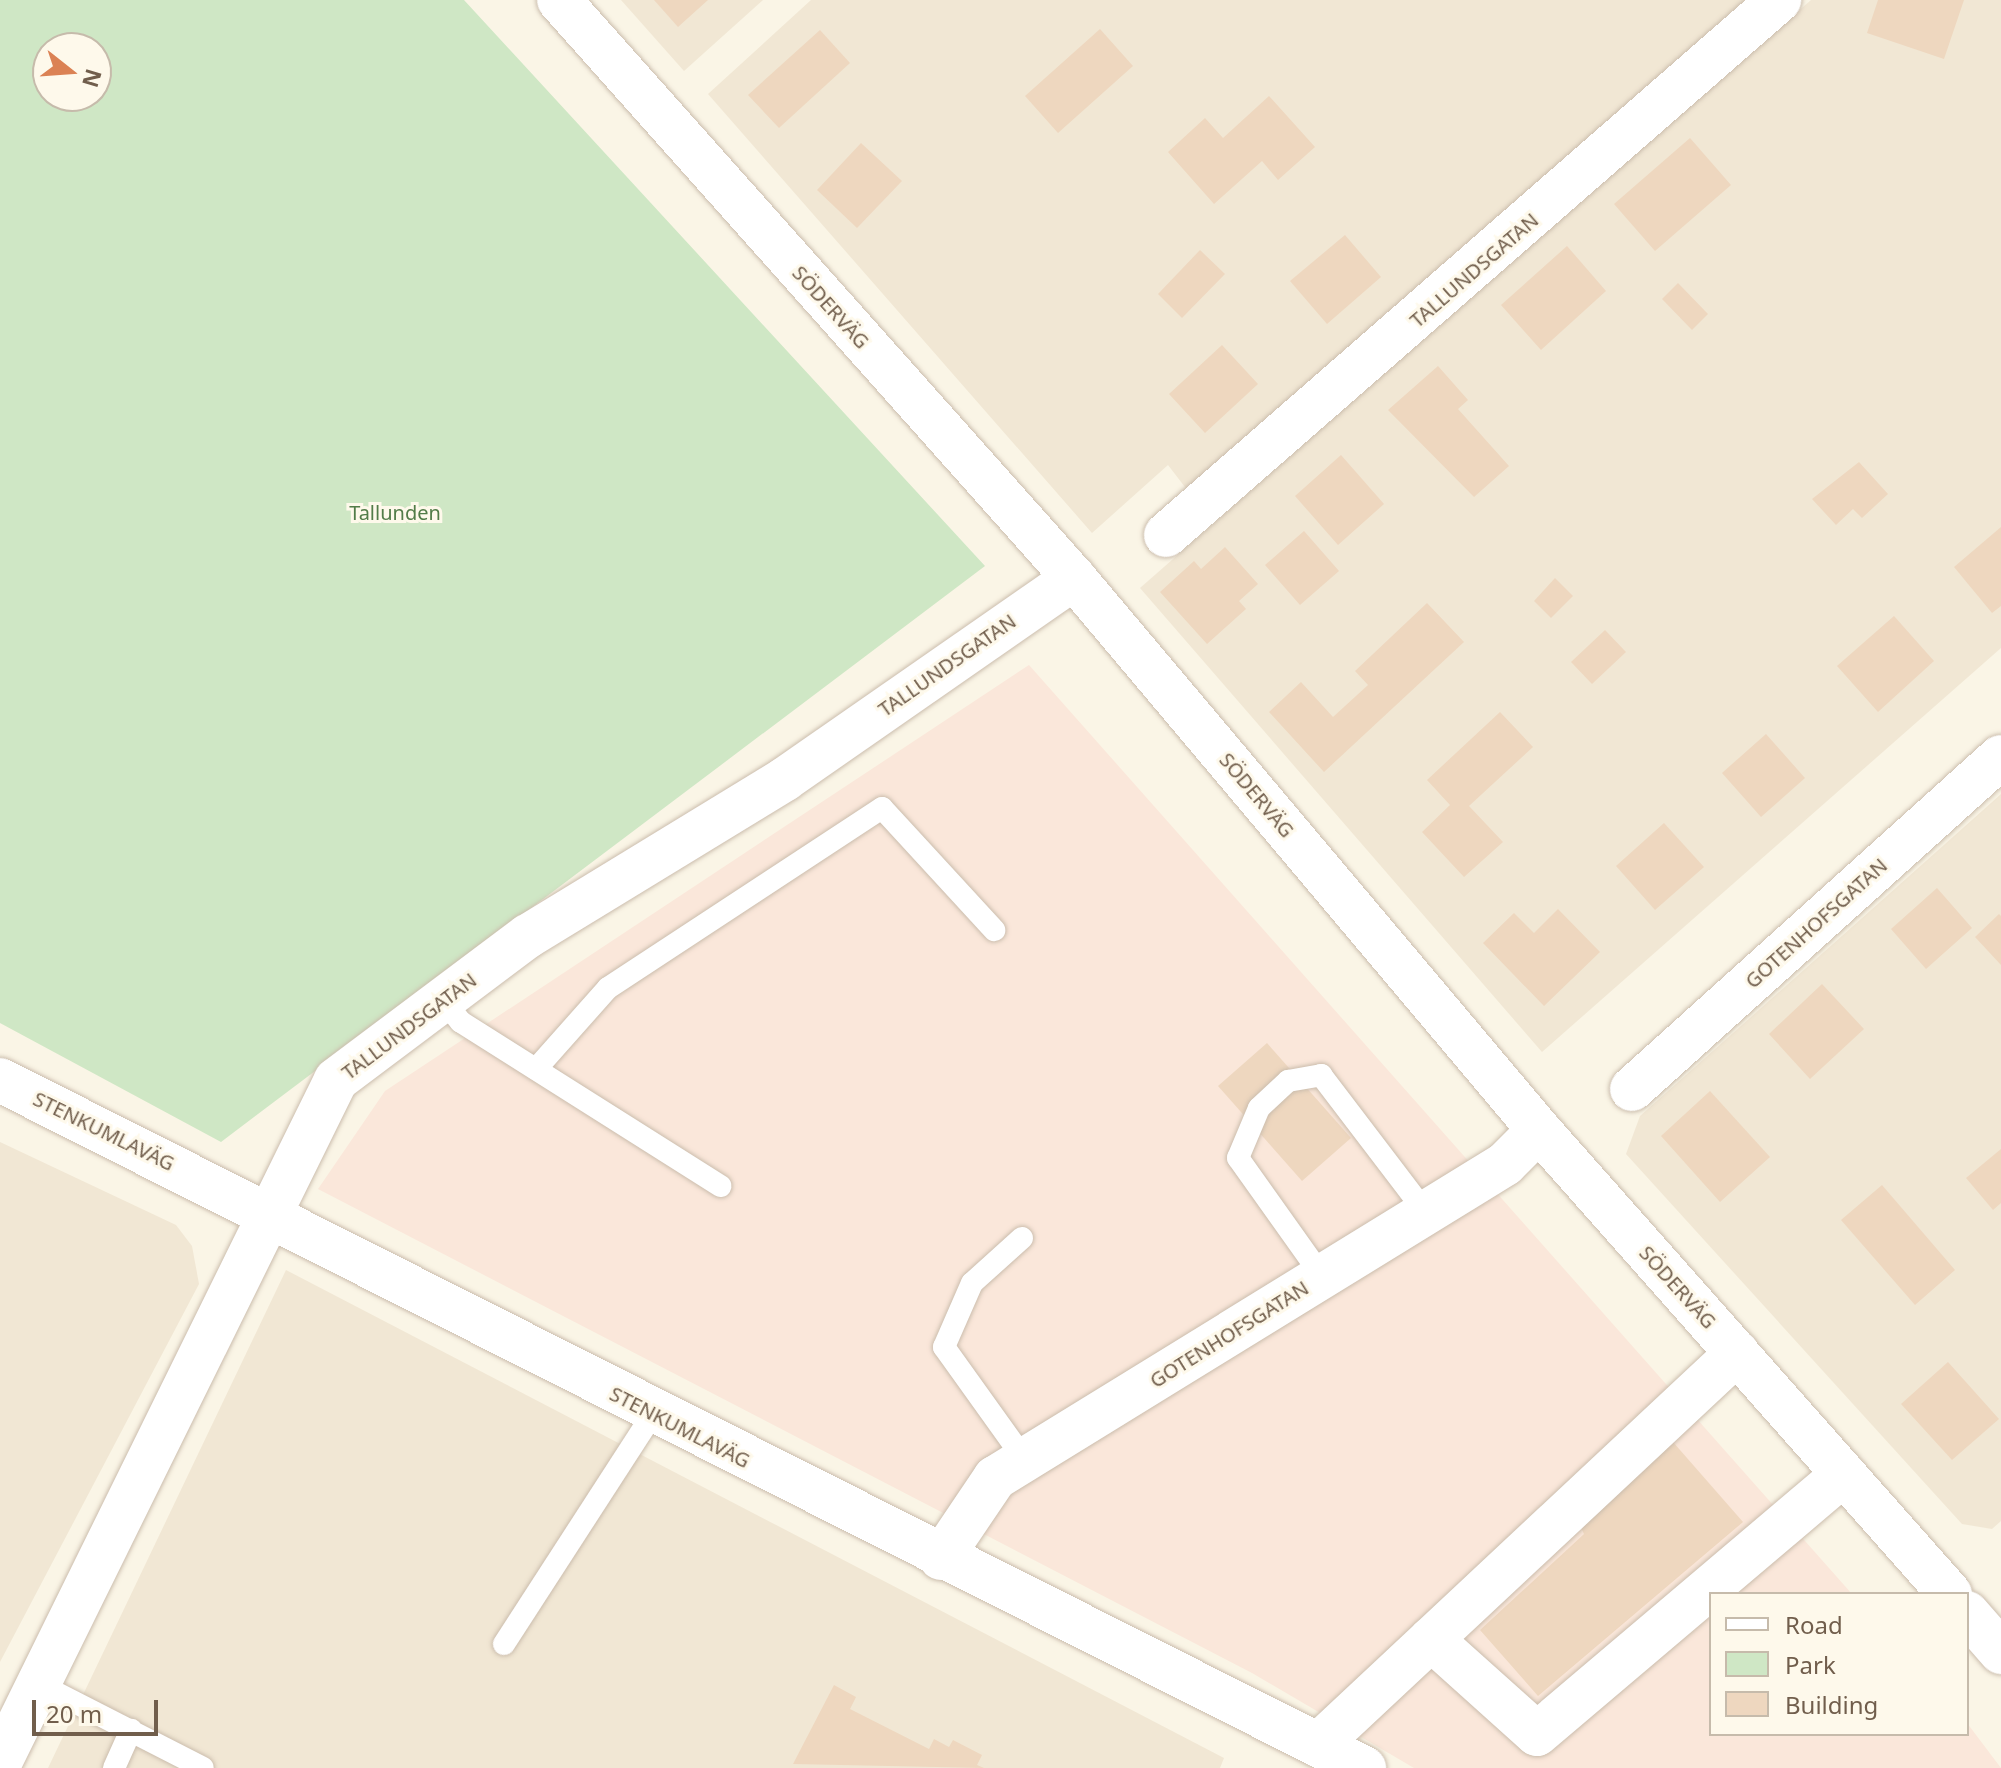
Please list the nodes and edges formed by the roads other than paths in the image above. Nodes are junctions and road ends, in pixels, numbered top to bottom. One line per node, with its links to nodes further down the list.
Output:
1 (559, 0): 4 (street, SÖDERVÄG)
2 (1779, 0): 3 (street, TALLUNDSGATAN)
3 (1166, 535)
4 (1074, 578): 7 (street, TALLUNDSGATAN); 11 (street, SÖDERVÄG)
5 (2001, 757): 10 (street, GOTENHOFSGATAN)
6 (994, 930): 8 (lane)
7 (443, 1000): 8 (lane); 13 (street, TALLUNDSGATAN)
8 (536, 1069): 12 (lane)
9 (0, 1080): 13 (street, STENKUMLAVÄG)
10 (1632, 1089)
11 (1539, 1130): 14 (street, GOTENHOFSGATAN); 17 (street, SÖDERVÄG)
12 (720, 1186)
13 (269, 1211): 18 (street, STENKUMLAVÄG); 27 (street, TALLUNDSGATAN)
14 (1426, 1213): 16 (street, GOTENHOFSGATAN); 16 (lane)
15 (1022, 1238): 19 (lane)
16 (1322, 1276): 19 (street, GOTENHOFSGATAN)
17 (1737, 1353): 20 (street, SÖDERVÄG); 24 (street)
18 (653, 1414): 21 (street, STENKUMLAVÄG); 25 (lane)
19 (1025, 1460): 21 (street, GOTENHOFSGATAN)
20 (1844, 1474): 22 (street, SÖDERVÄG); 24 (street)
21 (941, 1558): 29 (street, STENKUMLAVÄG)
22 (1948, 1592)
23 (1969, 1615): 26 (street)
24 (1431, 1639): 29 (street)
25 (504, 1644)
26 (2001, 1652)
27 (39, 1684): 28 (lane); 30 (street, TALLUNDSGATAN)
28 (131, 1730): 31 (lane); 32 (lane)
29 (1318, 1745): 33 (street, STENKUMLAVÄG)
30 (0, 1762)
31 (114, 1768)
32 (203, 1768)
33 (1364, 1768)

